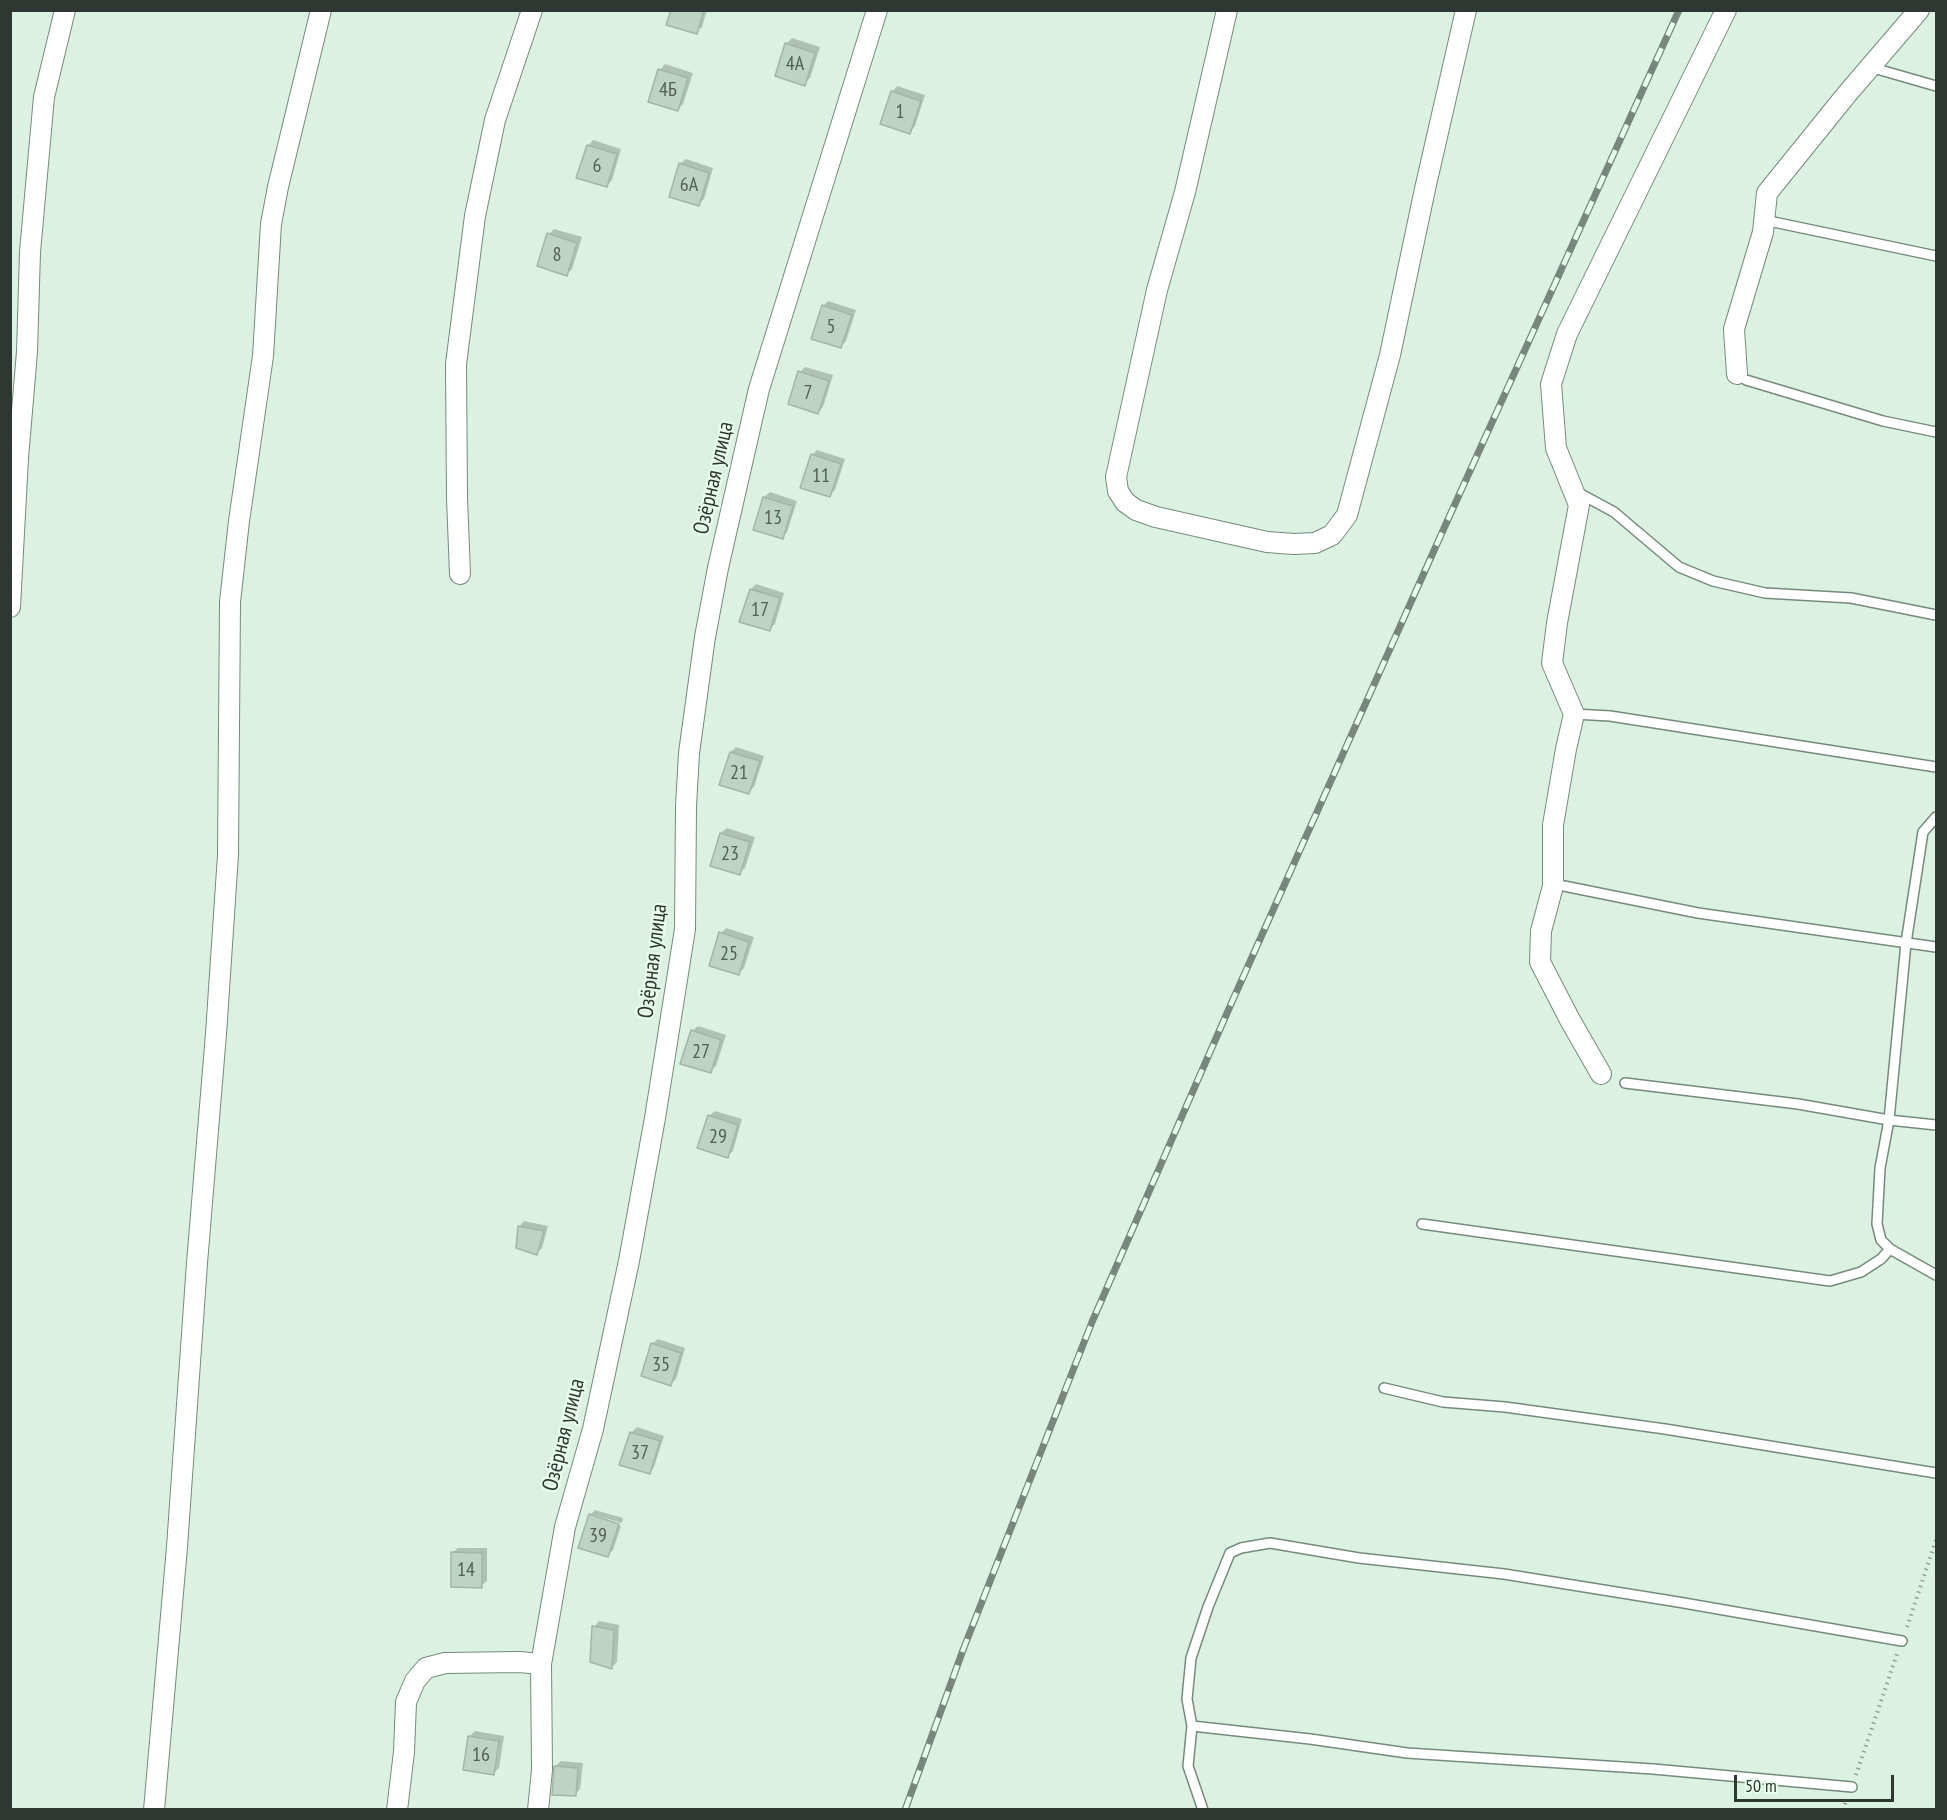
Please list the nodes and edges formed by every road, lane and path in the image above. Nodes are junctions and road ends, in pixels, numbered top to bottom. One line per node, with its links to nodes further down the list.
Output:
1 (65, 10): 17 (street)
2 (321, 10): 39 (street)
3 (532, 10): 16 (street)
4 (877, 10): 36 (street, Озёрная улица)
5 (1227, 10): 6 (street)
6 (1466, 10)
7 (1726, 10): 15 (street)
8 (1919, 10): 9 (street)
9 (1870, 67): 10 (lane); 11 (street)
10 (1936, 86)
11 (1764, 220): 12 (lane); 13 (street)
12 (1936, 256)
13 (1742, 377): 14 (lane)
14 (1936, 432)
15 (1572, 489): 18 (lane); 19 (street)
16 (460, 574)
17 (10, 607)
18 (1936, 615)
19 (1574, 714): 20 (lane); 25 (street)
20 (1936, 767)
21 (1936, 817): 23 (lane)
22 (1564, 886): 23 (lane)
23 (1906, 943): 24 (lane); 27 (lane)
24 (1936, 947)
25 (1601, 1074)
26 (1625, 1083): 27 (lane)
27 (1889, 1120): 28 (lane); 30 (lane)
28 (1936, 1125)
29 (1422, 1224): 30 (lane)
30 (1890, 1249): 31 (lane)
31 (1936, 1275)
32 (1384, 1388): 33 (lane)
33 (1936, 1473)
34 (1936, 1540): 35 (path)
35 (1902, 1641): 37 (lane); 38 (path)
36 (541, 1664): 40 (street); 41 (street, Озёрная улица)
37 (1192, 1726): 38 (lane); 42 (lane)
38 (1852, 1787): 43 (path)
39 (154, 1809)
40 (397, 1809)
41 (538, 1809)
42 (1203, 1809)
43 (1843, 1809)

